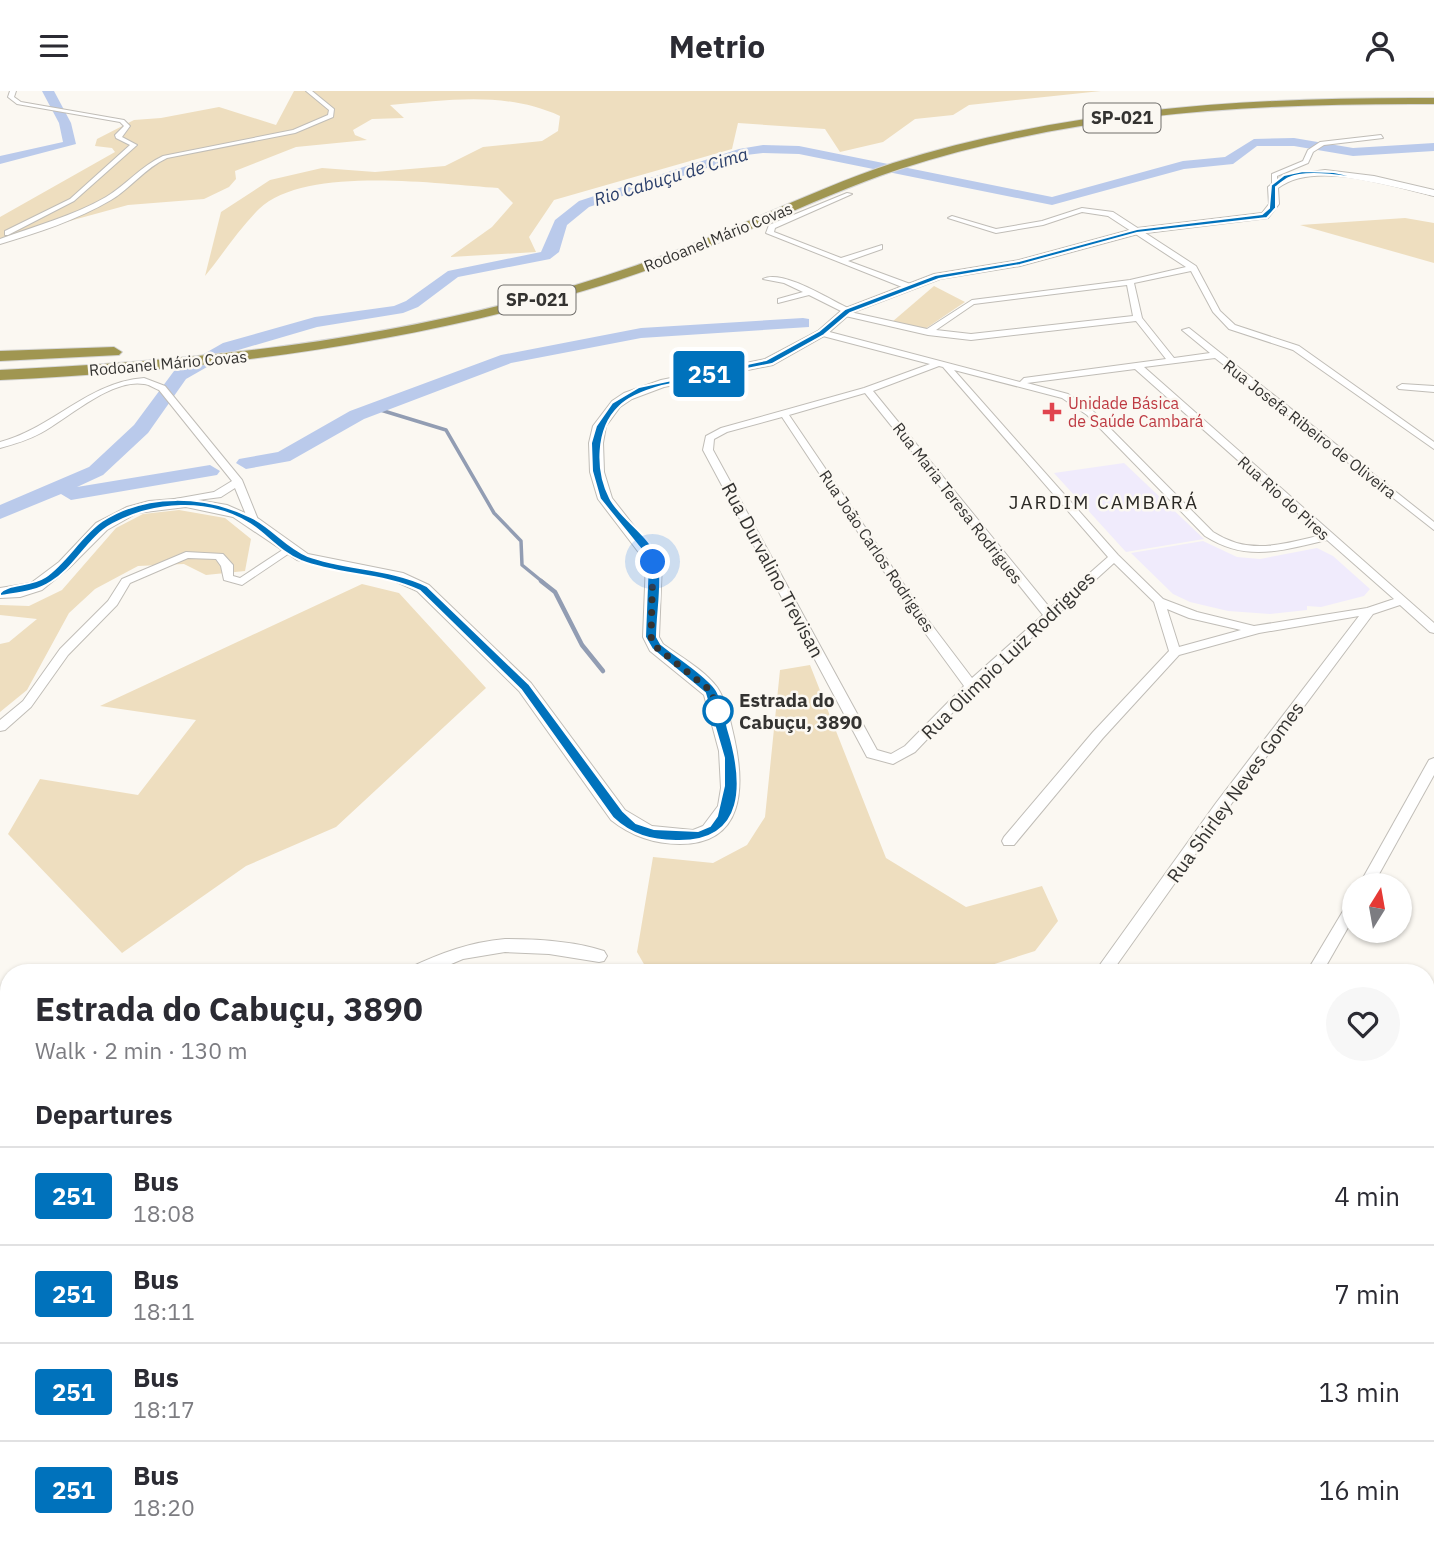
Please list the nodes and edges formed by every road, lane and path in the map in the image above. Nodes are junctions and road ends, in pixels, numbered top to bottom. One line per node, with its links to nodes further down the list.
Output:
1 (13, 91): 12 (street)
2 (309, 91): 13 (street)
3 (1434, 94): 6 (highway, SP-021)
4 (1434, 101): 35 (highway, Rodoanel Mário Covas / SP-021)
5 (1381, 137): 7 (street)
6 (818, 180)
7 (1275, 183): 8 (main road); 11 (main road)
8 (1434, 193)
9 (849, 194): 15 (street)
10 (952, 218): 11 (street)
11 (1137, 231): 16 (street); 19 (main road)
12 (0, 237)
13 (0, 242)
14 (879, 247): 15 (street)
15 (840, 261): 19 (street)
16 (1193, 268): 18 (street); 42 (street)
17 (767, 279): 22 (street)
18 (1130, 282): 25 (street); 27 (street)
19 (910, 287): 24 (main road)
20 (526, 288): 21 (highway, SP-021)
21 (504, 293)
22 (809, 293): 23 (street); 24 (street)
23 (781, 302)
24 (846, 312): 27 (street); 28 (main road)
25 (1138, 318): 27 (street); 32 (street)
26 (1186, 330): 30 (street, Rua Josefa Ribeiro de Oliveira)
27 (928, 332)
28 (821, 333): 33 (street); 48 (main road)
29 (165, 349): 31 (highway, Rodoanel Mário Covas)
30 (1215, 355): 32 (street); 46 (street, Rua Josefa Ribeiro de Oliveira)
31 (0, 356)
32 (1170, 359): 34 (street)
33 (942, 365): 36 (street); 39 (street); 49 (street)
34 (1136, 365): 36 (street); 47 (street, Rua Rio do Pires)
35 (0, 375)
36 (1015, 382): 47 (street)
37 (1402, 387): 38 (street)
38 (1434, 389)
39 (867, 390): 40 (street); 54 (street, Rua Maria Teresa Rodrigues)
40 (785, 415): 58 (street, Rua João Carlos Rodrigues); 60 (street, Rua Durvalino Trevisan)
41 (0, 445): 43 (street)
42 (1434, 446)
43 (238, 482): 44 (street); 45 (street)
44 (179, 501): 45 (main road); 50 (main road)
45 (254, 522): 48 (main road)
46 (1434, 527)
47 (1328, 537): 52 (street, Rua Rio do Pires)
48 (287, 550): 59 (street)
49 (1114, 557): 51 (street); 54 (street, Rua Olimpio Luiz Rodrigues)
50 (0, 593)
51 (1159, 601): 55 (street); 57 (street)
52 (1401, 601): 53 (street); 56 (street, Rua Rio do Pires)
53 (1369, 611): 55 (street); 67 (street, Rua Shirley Neves Gomes)
54 (1050, 616): 58 (street, Rua Olimpio Luiz Rodrigues)
55 (1258, 629): 57 (street)
56 (1434, 629)
57 (1175, 652): 62 (street)
58 (971, 687): 60 (street, Rua Olimpio Luiz Rodrigues)
59 (0, 726)
60 (902, 755)
61 (1434, 763): 63 (street)
62 (1009, 841)
63 (1373, 873)
64 (1342, 925): 68 (street)
65 (599, 956): 66 (street)
66 (432, 964)
67 (1108, 964)
68 (1319, 964)

